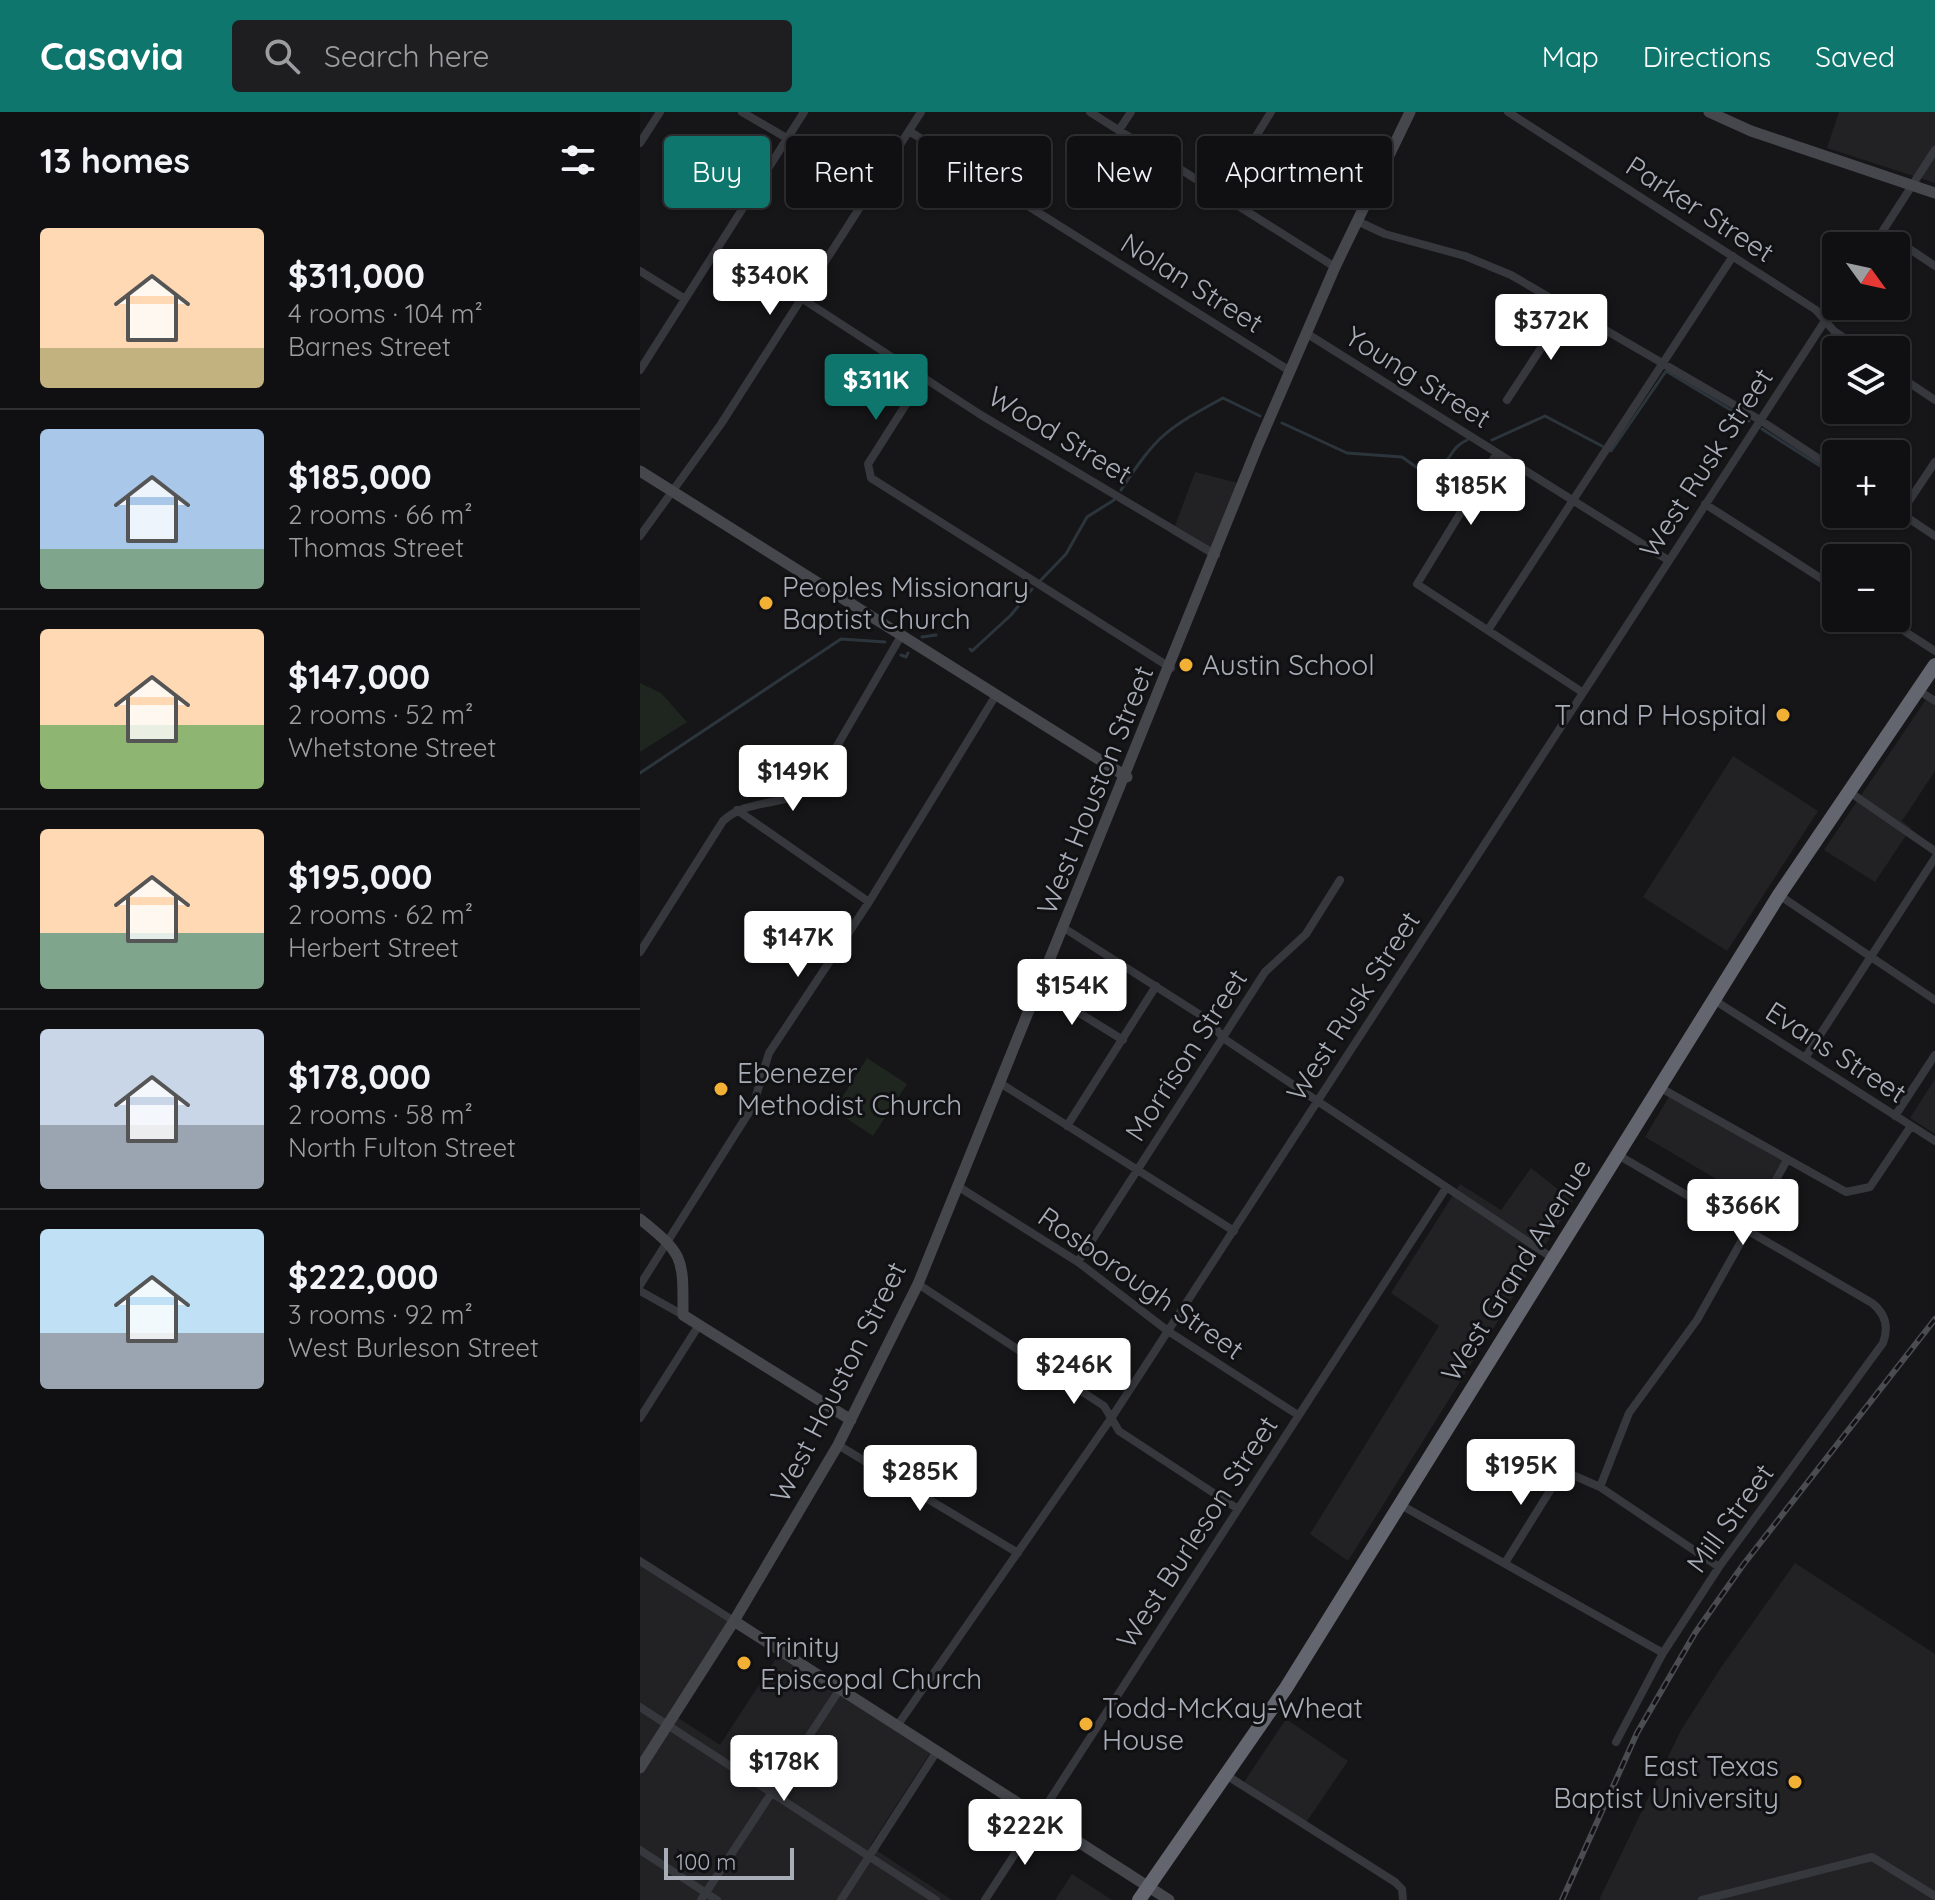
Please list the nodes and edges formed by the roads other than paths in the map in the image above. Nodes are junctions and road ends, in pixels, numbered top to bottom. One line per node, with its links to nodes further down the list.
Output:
1 (660, 112): 17 (street)
2 (742, 112): 13 (street)
3 (804, 112): 13 (street)
4 (921, 112): 12 (street)
5 (1090, 112): 11 (street)
6 (1131, 112): 11 (street)
7 (1271, 112): 14 (street)
8 (1508, 112): 26 (street, Parker Street)
9 (1709, 112): 20 (main road)
10 (1407, 113): 24 (main road, West Houston Street)
11 (1119, 130): 19 (street)
12 (909, 131): 16 (street); 38 (street, Nolan Street)
13 (788, 136)
14 (1256, 136)
15 (786, 139): 31 (street)
16 (902, 142)
17 (640, 143)
18 (1935, 150): 20 (street)
19 (1197, 179)
20 (1911, 185): 21 (main road); 25 (street)
21 (1935, 193)
22 (859, 208): 30 (street)
23 (1242, 208): 28 (street)
24 (1357, 221): 28 (main road, West Houston Street); 32 (street)
25 (1883, 231): 27 (street)
26 (1733, 256): 33 (street, Parker Street); 36 (street)
27 (1935, 266)
28 (1335, 267): 34 (main road, West Houston Street)
29 (640, 271): 31 (street)
30 (801, 298): 39 (street, Wood Street); 48 (street)
31 (685, 299): 37 (street)
32 (1568, 307): 36 (street); 41 (street)
33 (1825, 321): 35 (street, Parker Street); 43 (street, West Rusk Street)
34 (1306, 333): 38 (main road, West Houston Street); 44 (street, Young Street)
35 (1844, 336)
36 (1662, 362): 43 (street); 50 (street)
37 (640, 370)
38 (1290, 371): 55 (main road, West Houston Street)
39 (924, 376): 55 (street, Wood Street); 63 (street)
40 (1910, 383): 42 (street)
41 (1507, 400)
42 (1935, 400)
43 (1760, 420): 45 (street); 51 (street, West Rusk Street)
44 (1497, 453): 50 (street, Young Street); 58 (street)
45 (1822, 461)
46 (1935, 462): 49 (street)
47 (640, 471): 48 (main road)
48 (673, 491): 53 (street); 60 (main road)
49 (1910, 495)
50 (1572, 500): 56 (street, Young Street); 58 (street)
51 (1705, 504): 56 (street, West Rusk Street); 57 (street)
52 (1910, 519): 54 (street)
53 (640, 536)
54 (1935, 536)
55 (1216, 555): 63 (main road, West Houston Street)
56 (1668, 560): 65 (street, West Rusk Street)
57 (1822, 579)
58 (1488, 630): 65 (street)
59 (1906, 632): 61 (street)
60 (901, 636): 66 (main road); 70 (street)
61 (1935, 651)
62 (1935, 665): 64 (highway, West Grand Avenue)
63 (1171, 668): 68 (main road, West Houston Street)
64 (1918, 690): 67 (street); 69 (highway, West Grand Avenue)
65 (1582, 692): 89 (street, West Rusk Street)
66 (996, 695): 68 (main road); 75 (street)
67 (1935, 701)
68 (1127, 777): 76 (main road, West Houston Street)
69 (1848, 791): 71 (street); 74 (highway, West Grand Avenue)
70 (737, 810): 75 (street); 77 (street)
71 (1935, 851)
72 (1935, 858): 78 (street)
73 (1340, 880): 83 (street, Morrison Street)
74 (1779, 895): 78 (street); 81 (highway, West Grand Avenue)
75 (869, 902): 102 (street)
76 (1064, 928): 79 (street); 80 (main road, West Houston Street)
77 (640, 952)
78 (1870, 957): 82 (street); 86 (street)
79 (1156, 986): 83 (street); 84 (street)
80 (1039, 988): 84 (street); 87 (main road, West Houston Street)
81 (1714, 1000): 86 (street, Evans Street); 88 (highway, West Grand Avenue)
82 (1935, 1000)
83 (1223, 1038): 89 (street); 96 (street, Morrison Street)
84 (1123, 1040): 91 (street)
85 (1935, 1055): 90 (street)
86 (1805, 1058): 90 (street, Evans Street)
87 (1000, 1083): 91 (street); 97 (main road, West Houston Street)
88 (1659, 1087): 94 (highway, West Grand Avenue); 95 (street)
89 (1318, 1099): 98 (street); 101 (street, West Rusk Street)
90 (1895, 1116): 92 (street, Evans Street)
91 (1067, 1126): 96 (street)
92 (1911, 1126): 93 (street, Evans Street); 95 (street)
93 (1935, 1141)
94 (1618, 1155): 100 (street); 103 (highway, West Grand Avenue)
95 (1787, 1160): 100 (street)
96 (1137, 1171): 101 (street); 104 (street, Morrison Street)
97 (959, 1187): 104 (street, Rosborough Street); 105 (main road, West Houston Street)
98 (1446, 1188): 103 (street); 110 (street, West Burleson Street)
99 (640, 1219): 102 (main road)
100 (1745, 1229): 115 (street); 121 (street, Mill Street)
101 (1234, 1231): 109 (street, West Rusk Street)
102 (667, 1241): 106 (street); 107 (main road)
103 (1554, 1259): 116 (highway, West Grand Avenue)
104 (1078, 1262): 109 (street, Rosborough Street)
105 (918, 1284): 111 (street); 113 (main road, West Houston Street)
106 (640, 1288): 107 (street)
107 (683, 1315): 108 (main road)
108 (699, 1325): 112 (street); 113 (main road)
109 (1168, 1331): 110 (street, Rosborough Street); 111 (street, West Rusk Street)
110 (1298, 1415): 117 (street, West Burleson Street)
111 (1112, 1417): 117 (street); 118 (street, West Rusk Street)
112 (640, 1418)
113 (851, 1420): 114 (main road, West Houston Street)
114 (838, 1445): 118 (street); 122 (main road, West Houston Street)
115 (1600, 1487): 120 (street); 121 (street)
116 (1401, 1505): 120 (street); 131 (highway, West Grand Avenue)
117 (1238, 1509): 133 (street, West Burleson Street)
118 (1018, 1553): 127 (street, West Rusk Street)
119 (640, 1561): 122 (street)
120 (1505, 1563): 123 (street)
121 (1719, 1567): 123 (street, Mill Street)
122 (734, 1621): 124 (main road); 126 (main road, West Houston Street)
123 (1663, 1653): 128 (street, Mill Street)
124 (840, 1689): 127 (main road); 132 (street)
125 (640, 1707): 126 (street)
126 (668, 1725): 130 (main road, West Houston Street); 132 (street)
127 (897, 1726): 129 (main road)
128 (1616, 1742)
129 (937, 1751): 133 (main road); 135 (street)
130 (640, 1768)
131 (1226, 1775): 136 (highway, West Grand Avenue); 139 (street)
132 (772, 1793): 135 (street); 137 (street)
133 (1039, 1816): 136 (main road); 143 (street, West Burleson Street)
134 (640, 1850): 137 (street)
135 (869, 1856): 141 (street); 142 (street)
136 (1148, 1886): 144 (highway, West Grand Avenue); 145 (main road)
137 (704, 1896): 140 (street)
138 (1935, 1896): 146 (street)
139 (1403, 1897)
140 (717, 1900)
141 (841, 1900)
142 (936, 1900)
143 (985, 1900)
144 (1139, 1900)
145 (1169, 1900)
146 (1702, 1900)

